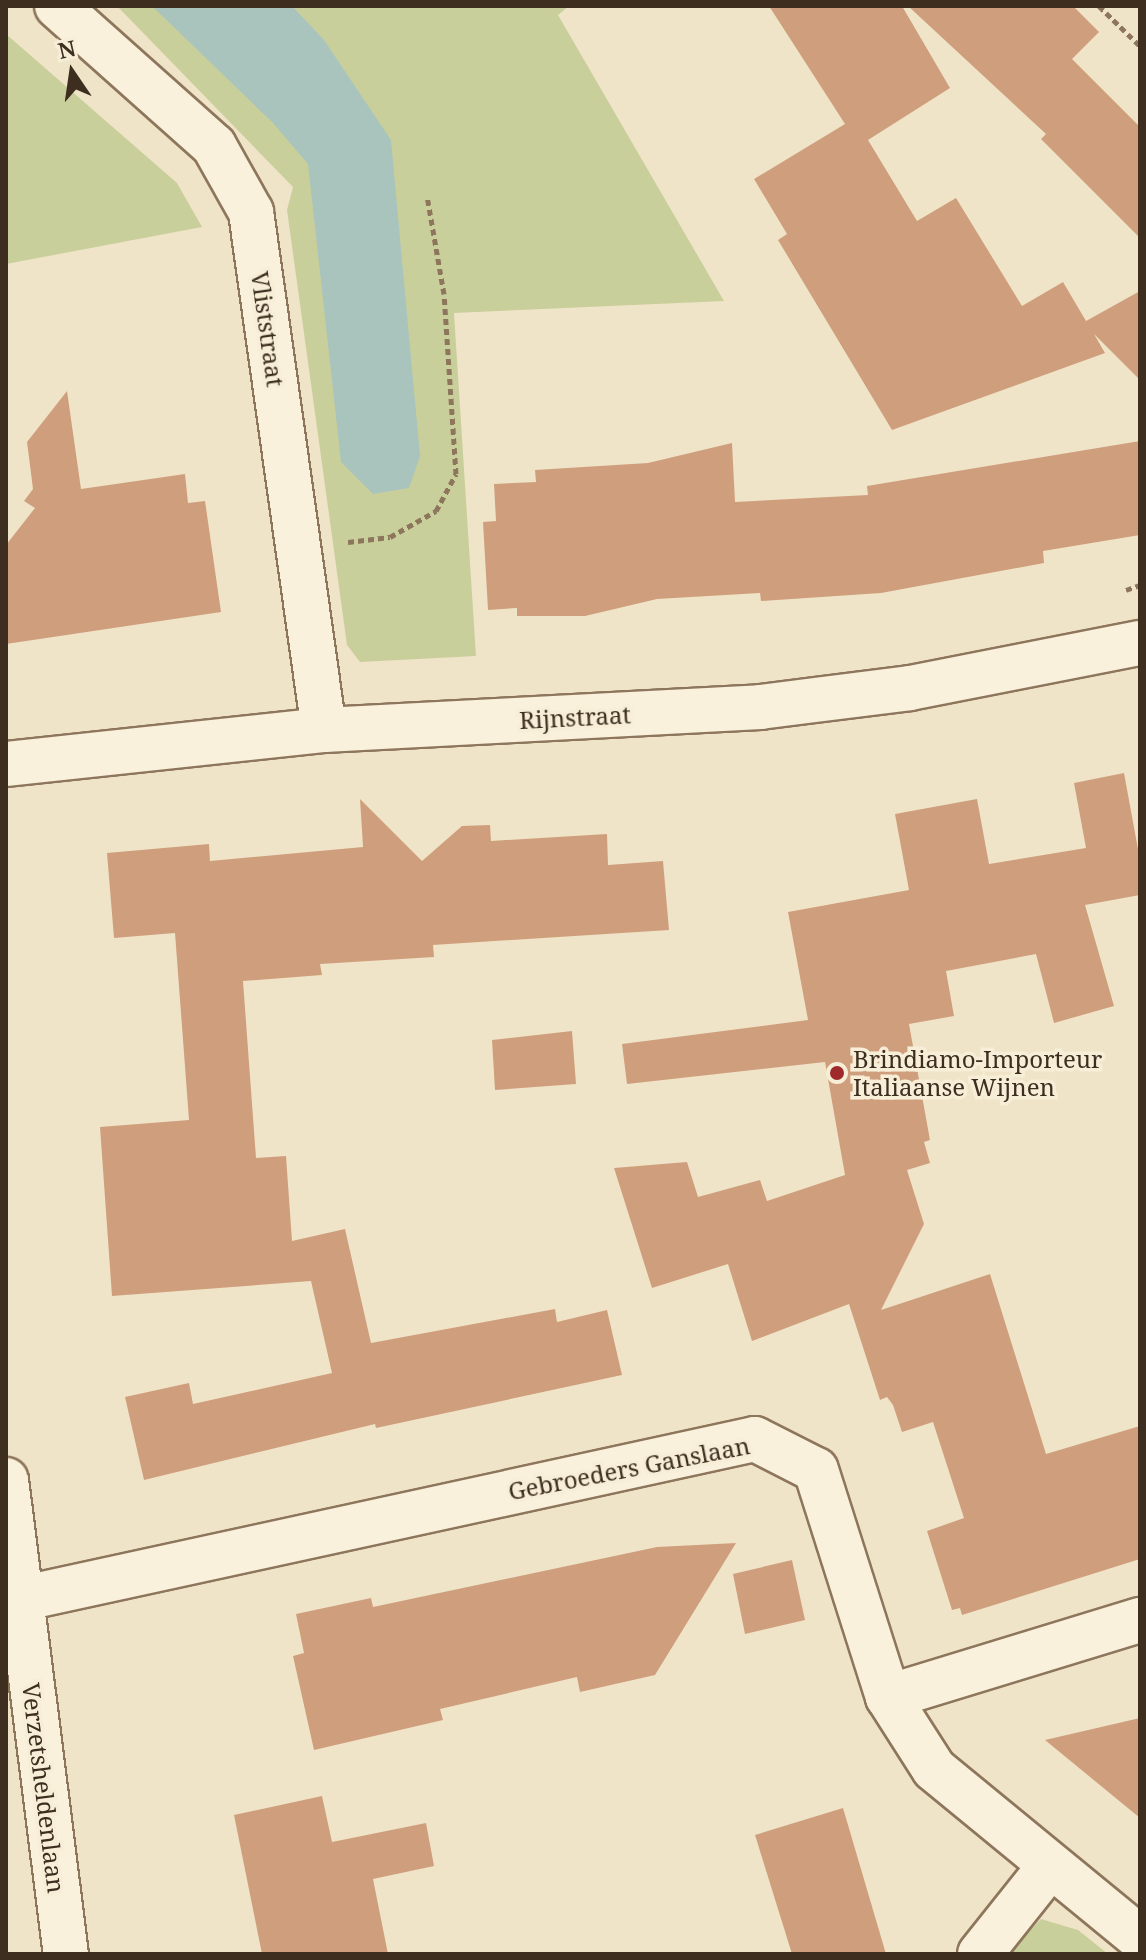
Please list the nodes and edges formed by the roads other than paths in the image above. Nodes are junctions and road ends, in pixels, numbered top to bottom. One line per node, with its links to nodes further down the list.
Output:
1 (57, 6): 3 (street, Vliststraat)
2 (1140, 643): 3 (street, Rijnstraat)
3 (324, 730): 4 (street, Rijnstraat)
4 (6, 764)
5 (6, 1480): 6 (street, Verzetsheldenlaan)
6 (20, 1599): 8 (street, Gebroeders Ganslaan); 11 (street, Verzetsheldenlaan)
7 (1140, 1620): 8 (street)
8 (888, 1697): 9 (street, Gebroeders Ganslaan)
9 (1050, 1866): 10 (street, Gebroeders Ganslaan); 12 (street)
10 (1140, 1938)
11 (66, 1954)
12 (980, 1954)

